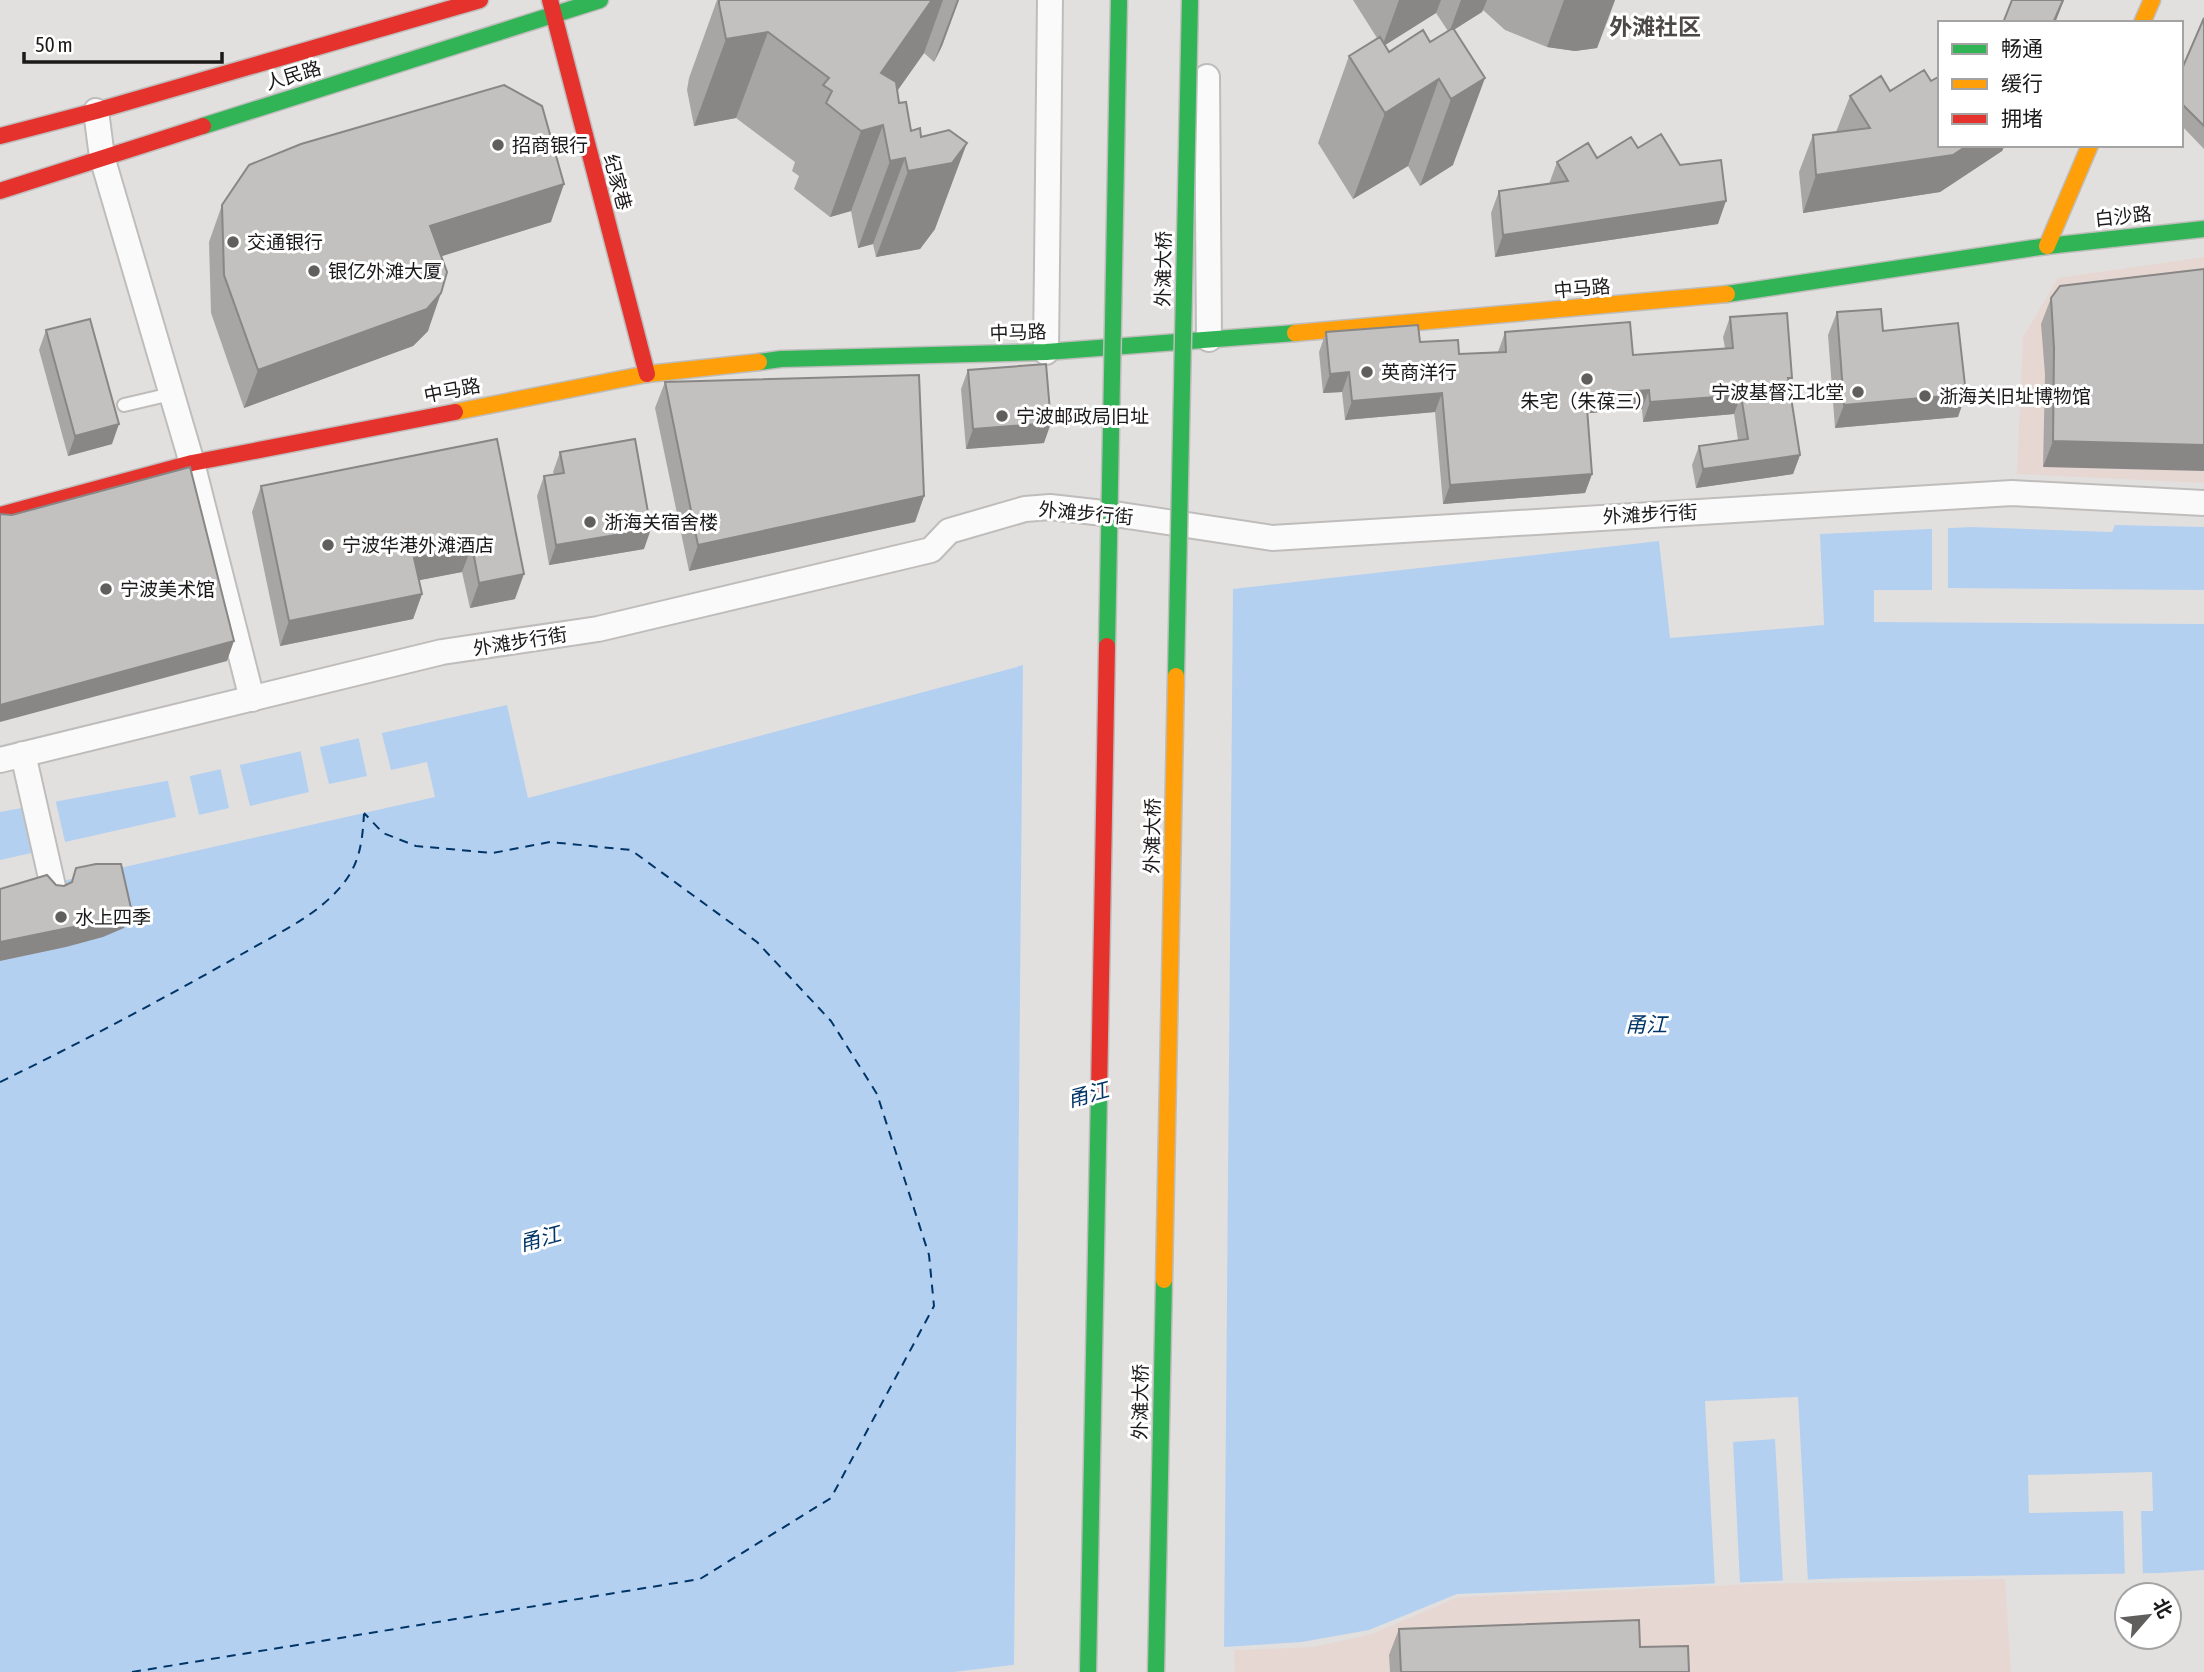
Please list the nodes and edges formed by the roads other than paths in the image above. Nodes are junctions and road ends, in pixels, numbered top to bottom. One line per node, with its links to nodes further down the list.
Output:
1 (480, 0): 10 (main road, 人民路)
2 (600, 0): 8 (main road, 人民路)
3 (1050, 0): 18 (street)
4 (1119, 0): 28 (main road, bridge)
5 (1190, 0): 29 (main road, 外滩大桥, bridge)
6 (1206, 0): 17 (street)
7 (2152, 0): 9 (main road)
8 (551, 8): 13 (main road, 人民路); 19 (main road, 纪家巷)
9 (2143, 21)
10 (96, 111): 11 (main road, 人民路); 13 (street)
11 (0, 136)
12 (2089, 147): 16 (main road)
13 (102, 157): 14 (main road, 人民路); 20 (street)
14 (0, 191)
15 (2204, 229): 16 (main road, 白沙路)
16 (2047, 246): 17 (main road, 中马路)
17 (1209, 339): 18 (main road, 中马路)
18 (1046, 352): 19 (main road, 中马路)
19 (647, 374): 22 (main road, 中马路)
20 (171, 394): 21 (lane); 22 (street)
21 (124, 405)
22 (191, 463): 24 (main road, 中马路); 25 (street)
23 (2204, 503): 25 (street, 外滩步行街)
24 (0, 515)
25 (253, 699): 26 (street, 外滩步行街)
26 (11, 757): 27 (street)
27 (54, 891)
28 (1088, 1672)
29 (1156, 1672)

